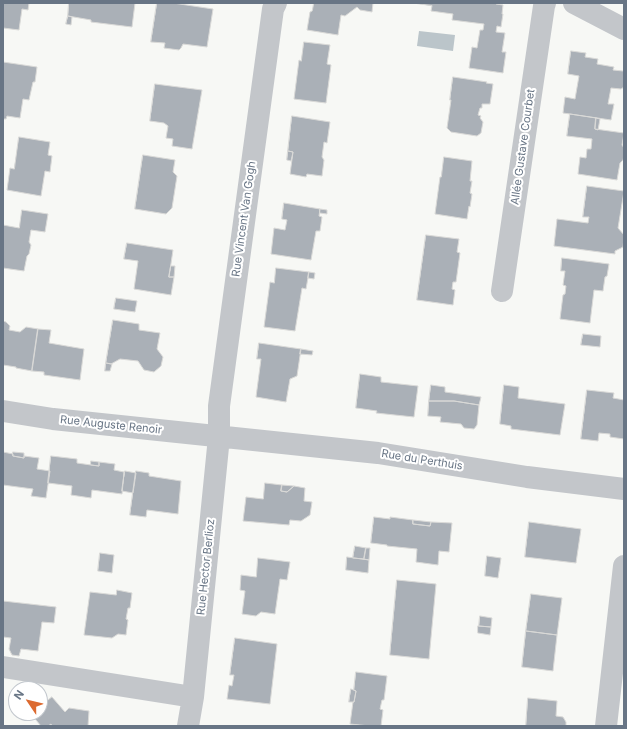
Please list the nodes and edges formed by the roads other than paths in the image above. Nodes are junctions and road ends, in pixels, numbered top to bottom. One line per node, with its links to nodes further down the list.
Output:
1 (276, 3): 7 (street, Rue Vincent Van Gogh)
2 (545, 3): 5 (street, Allée Gustave Courbet)
3 (574, 3): 4 (street)
4 (624, 29)
5 (502, 291)
6 (3, 411): 7 (street, Rue Auguste Renoir)
7 (219, 437): 8 (street, Rue du Perthuis); 11 (street, Rue Hector Berlioz)
8 (624, 489)
9 (624, 566): 13 (street)
10 (3, 667): 11 (street)
11 (193, 696): 12 (street, Rue Hector Berlioz)
12 (188, 726)
13 (606, 726)

